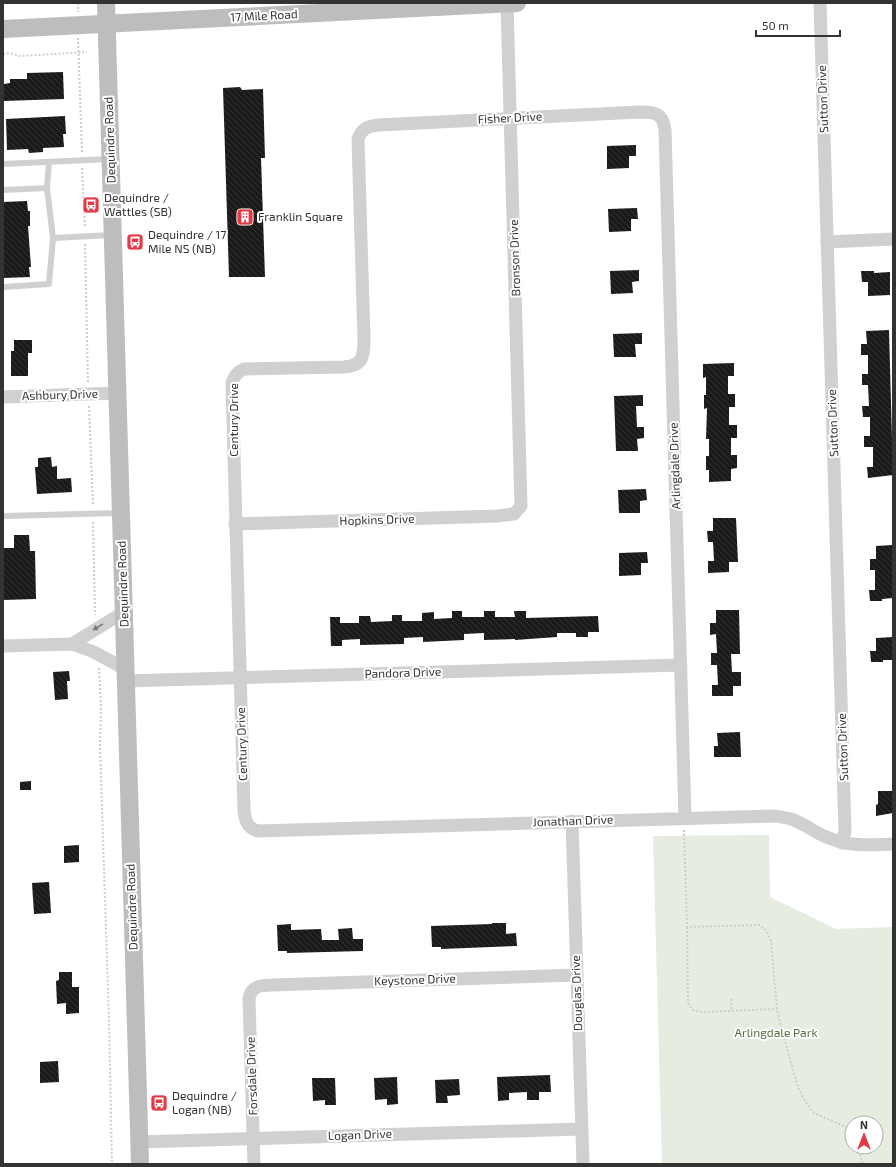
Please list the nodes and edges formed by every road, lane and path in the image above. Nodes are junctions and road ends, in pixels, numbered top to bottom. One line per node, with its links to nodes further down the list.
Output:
1 (106, 3): 6 (main road, Dequindre Road)
2 (517, 3): 4 (main road, 17 Mile Road)
3 (820, 3): 26 (street, Sutton Drive)
4 (507, 4): 5 (main road, 17 Mile Road); 13 (street, Bronson Drive)
5 (415, 6): 6 (main road, 17 Mile Road)
6 (106, 24): 7 (main road, 17 Mile Road); 16 (main road, Dequindre Road)
7 (3, 29)
8 (78, 44): 10 (path)
9 (87, 52): 10 (path)
10 (78, 53): 11 (path); 15 (path)
11 (3, 54)
12 (658, 115): 13 (street, Fisher Drive); 40 (street, Arlingdale Drive)
13 (511, 119): 14 (street, Fisher Drive); 32 (street, Bronson Drive)
14 (362, 131): 35 (street, Century Drive)
15 (82, 152)
16 (110, 159): 17 (lane); 23 (main road, Dequindre Road)
17 (49, 162): 18 (lane); 20 (lane)
18 (3, 164)
19 (82, 168): 22 (path)
20 (47, 188): 21 (lane); 24 (lane)
21 (3, 190)
22 (85, 227)
23 (112, 235): 24 (lane); 30 (main road, Dequindre Road)
24 (53, 238): 28 (lane)
25 (893, 239): 26 (street)
26 (827, 242): 47 (street, Sutton Drive)
27 (85, 243): 29 (path)
28 (3, 288)
29 (88, 380)
30 (117, 393): 31 (street, Ashbury Drive); 33 (main road, Dequindre Road)
31 (3, 398)
32 (518, 511): 35 (street, Hopkins Drive)
33 (121, 513): 34 (lane); 36 (main road, Dequindre Road)
34 (3, 516)
35 (235, 524): 42 (street, Century Drive)
36 (124, 612): 37 (street, one-way to 37); 41 (main road, Dequindre Road)
37 (72, 644): 38 (street); 41 (street)
38 (3, 646)
39 (99, 664): 59 (path)
40 (681, 665): 42 (street, Pandora Drive); 43 (street, Arlingdale Drive)
41 (125, 675): 42 (street, Pandora Drive); 58 (main road, Dequindre Road)
42 (240, 678): 45 (street, Century Drive)
43 (685, 818): 44 (street, Jonathan Drive); 47 (street, Jonathan Drive)
44 (572, 821): 45 (street, Jonathan Drive); 50 (street, Douglas Drive)
45 (249, 826)
46 (684, 832): 49 (path)
47 (842, 843): 48 (street, Jonathan Drive)
48 (893, 844)
49 (687, 927): 53 (path); 54 (path)
50 (577, 975): 51 (street, Keystone Drive); 56 (street, Douglas Drive)
51 (254, 989): 57 (street, Forsdale Drive)
52 (731, 999): 54 (path)
53 (777, 1009): 54 (path); 55 (path)
54 (732, 1011)
55 (844, 1126)
56 (582, 1129): 57 (street, Logan Drive); 62 (street, Douglas Drive)
57 (254, 1138): 58 (street, Logan Drive); 61 (street, Forsdale Drive)
58 (139, 1142): 60 (main road, Dequindre Road)
59 (112, 1164)
60 (140, 1164)
61 (254, 1164)
62 (582, 1164)

